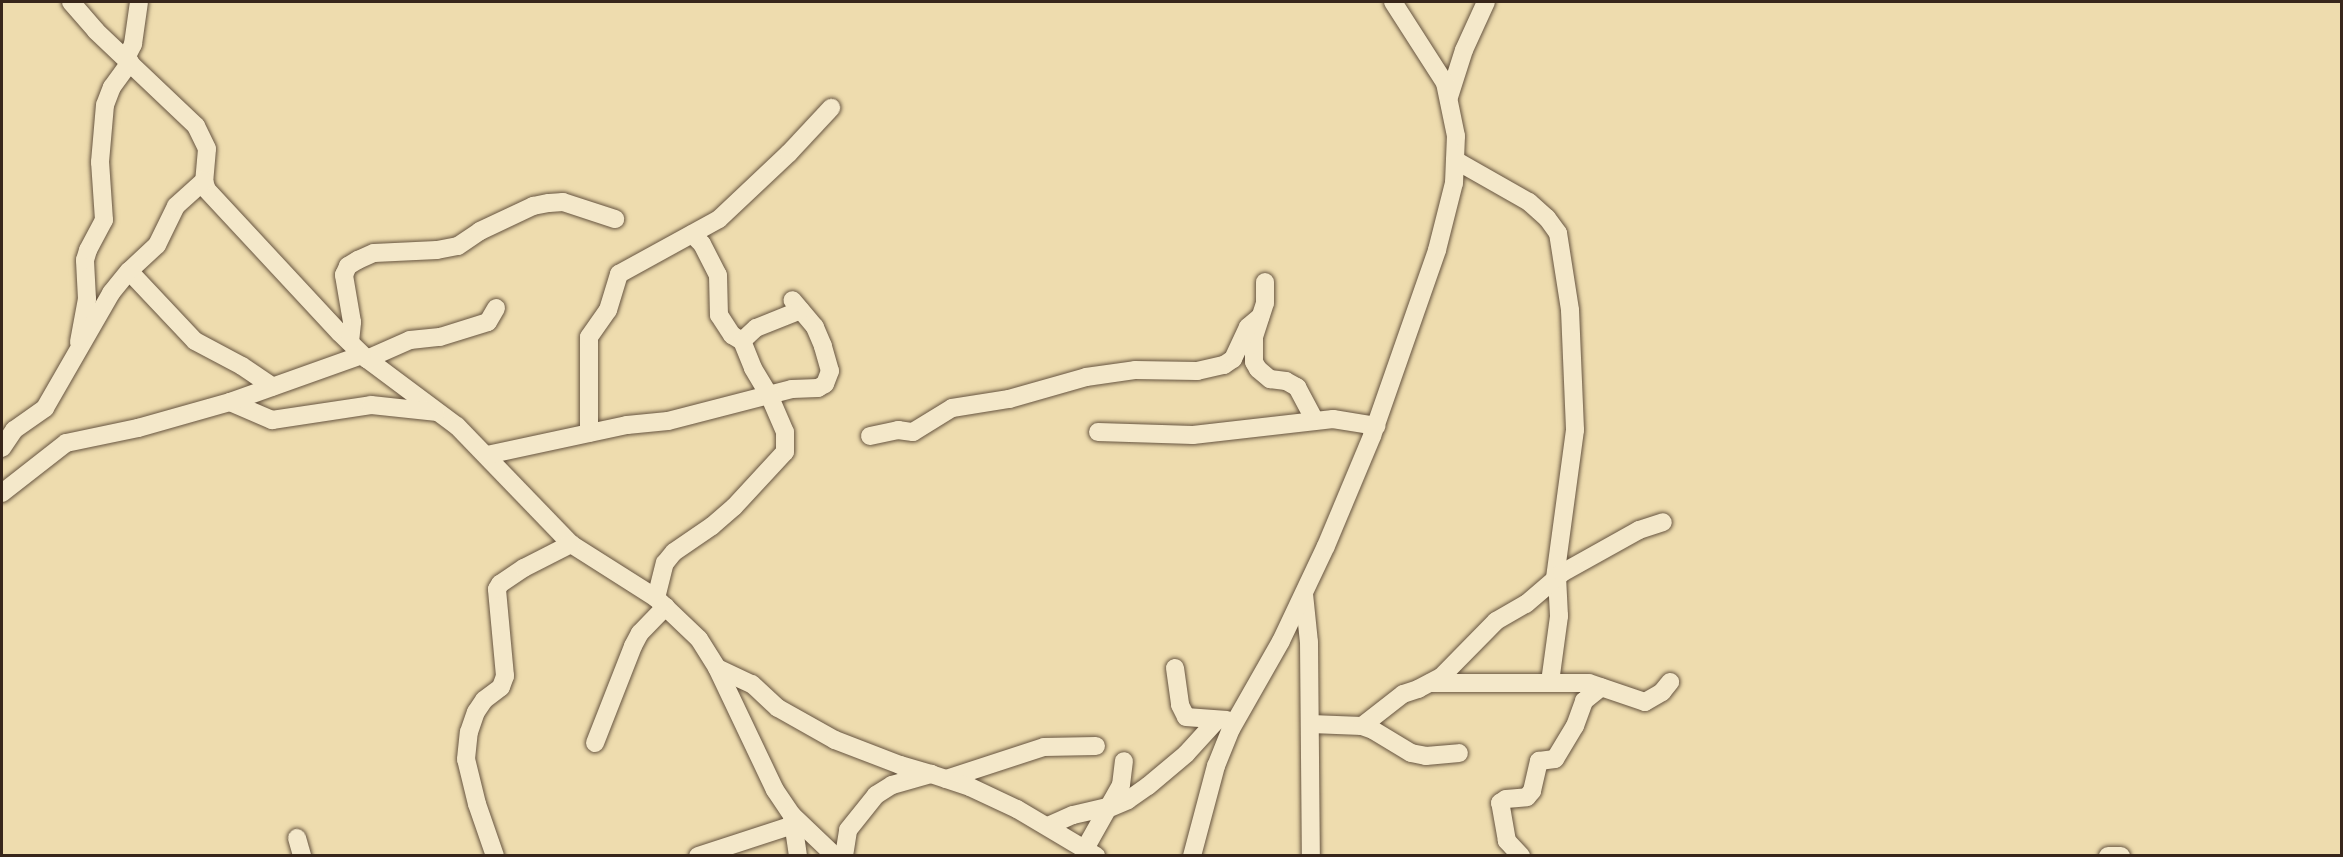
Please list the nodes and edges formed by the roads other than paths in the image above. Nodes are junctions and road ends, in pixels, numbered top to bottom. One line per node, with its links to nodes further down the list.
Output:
1 (71, 2): 7 (street)
2 (139, 2): 7 (street)
3 (1393, 2): 8 (street)
4 (1468, 2): 6 (street)
5 (1486, 2): 6 (street)
6 (1478, 19): 8 (street)
7 (128, 60): 11 (street); 20 (street)
8 (1449, 97): 10 (street)
9 (831, 108): 13 (street)
10 (1455, 160): 26 (street); 35 (street)
11 (204, 181): 14 (street); 19 (street)
12 (615, 219): 19 (street)
13 (692, 234): 18 (street); 28 (street)
14 (129, 271): 20 (street); 21 (street)
15 (1265, 282): 17 (street)
16 (496, 308): 19 (street)
17 (1260, 317): 25 (street); 29 (street)
18 (742, 341): 22 (street); 22 (street)
19 (360, 352): 21 (street); 24 (street)
20 (78, 353): 30 (street)
21 (273, 387): 23 (street)
22 (769, 395): 28 (street); 37 (street)
23 (230, 402): 24 (street); 32 (street)
24 (437, 412): 31 (street)
25 (1315, 421): 26 (street); 27 (street)
26 (1376, 426): 36 (street)
27 (1098, 432)
28 (589, 434): 31 (street)
29 (870, 436)
30 (2, 448)
31 (487, 455): 34 (street)
32 (2, 493)
33 (1663, 522): 35 (street)
34 (571, 544): 37 (street); 58 (street)
35 (1556, 577): 40 (street); 42 (street)
36 (1304, 592): 44 (street); 45 (street)
37 (661, 602): 38 (street); 47 (street)
38 (717, 668): 51 (street); 53 (street)
39 (1175, 668): 44 (street)
40 (1550, 682): 42 (street); 43 (street)
41 (1670, 682): 43 (street)
42 (1430, 683): 46 (street)
43 (1601, 687): 65 (street)
44 (1226, 720): 52 (street); 63 (street)
45 (1311, 724): 46 (street); 64 (street)
46 (1362, 726): 49 (street)
47 (595, 743)
48 (1096, 746): 51 (street)
49 (1459, 753)
50 (1124, 761): 52 (street)
51 (938, 776): 54 (street); 62 (street)
52 (1106, 809): 54 (street); 56 (street)
53 (792, 820): 59 (street); 60 (street); 61 (street)
54 (1048, 826): 56 (street)
55 (297, 838): 57 (street)
56 (1087, 851)
57 (302, 855)
58 (495, 855)
59 (698, 855)
60 (798, 855)
61 (835, 855)
62 (844, 855)
63 (1192, 855)
64 (1311, 855)
65 (1521, 855)
66 (2108, 855): 67 (street)
67 (2121, 855)

